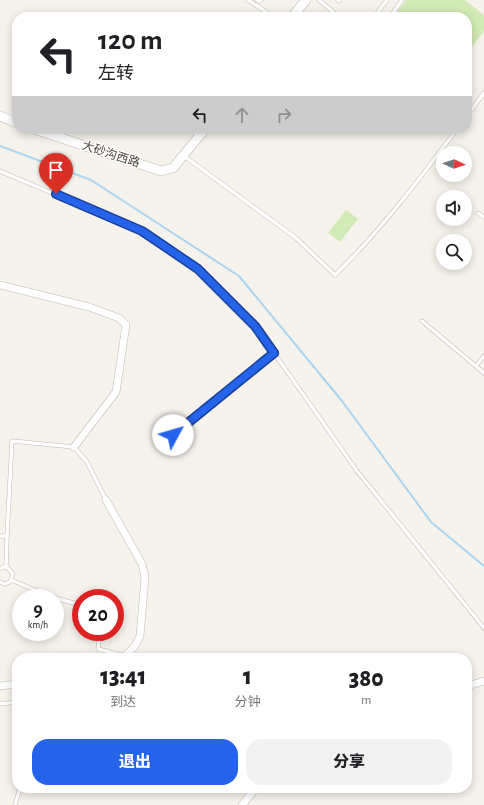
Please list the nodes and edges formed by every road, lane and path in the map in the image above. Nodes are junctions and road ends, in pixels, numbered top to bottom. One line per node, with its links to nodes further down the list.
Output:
1 (248, 0): 8 (lane)
2 (258, 0): 3 (lane)
3 (261, 0)
4 (306, 0): 9 (street)
5 (319, 0): 10 (lane)
6 (387, 0): 11 (lane)
7 (402, 0): 12 (lane)
8 (266, 12)
9 (296, 12)
10 (333, 12)
11 (378, 12)
12 (394, 12)
13 (484, 93): 14 (lane)
14 (472, 109)
15 (0, 116): 16 (street)
16 (12, 121)
17 (49, 134): 20 (street, 大砂沟西路)
18 (201, 134): 20 (street, 大砂沟西路)
19 (453, 134): 20 (lane)
20 (184, 156)
21 (0, 171): 26 (lane)
22 (478, 213): 23 (lane)
23 (484, 217)
24 (0, 285): 31 (street)
25 (422, 321): 28 (lane)
26 (274, 353): 30 (lane); 40 (lane)
27 (484, 356): 28 (lane)
28 (476, 366): 29 (lane)
29 (484, 373)
30 (173, 435)
31 (74, 447): 32 (lane); 34 (lane)
32 (106, 500): 43 (street)
33 (0, 536): 34 (lane)
34 (7, 536): 35 (lane)
35 (6, 567): 36 (lane); 37 (lane)
36 (0, 569)
37 (11, 580): 38 (lane); 39 (lane)
38 (0, 582)
39 (33, 589)
40 (484, 628)
41 (99, 641): 42 (lane)
42 (112, 653)
43 (129, 653)
44 (484, 681): 46 (street)
45 (12, 685): 47 (street)
46 (472, 685)
47 (0, 686)
48 (12, 703): 49 (lane)
49 (0, 704)
50 (19, 793): 52 (lane)
51 (252, 793): 53 (street)
52 (15, 805)
53 (242, 805)

